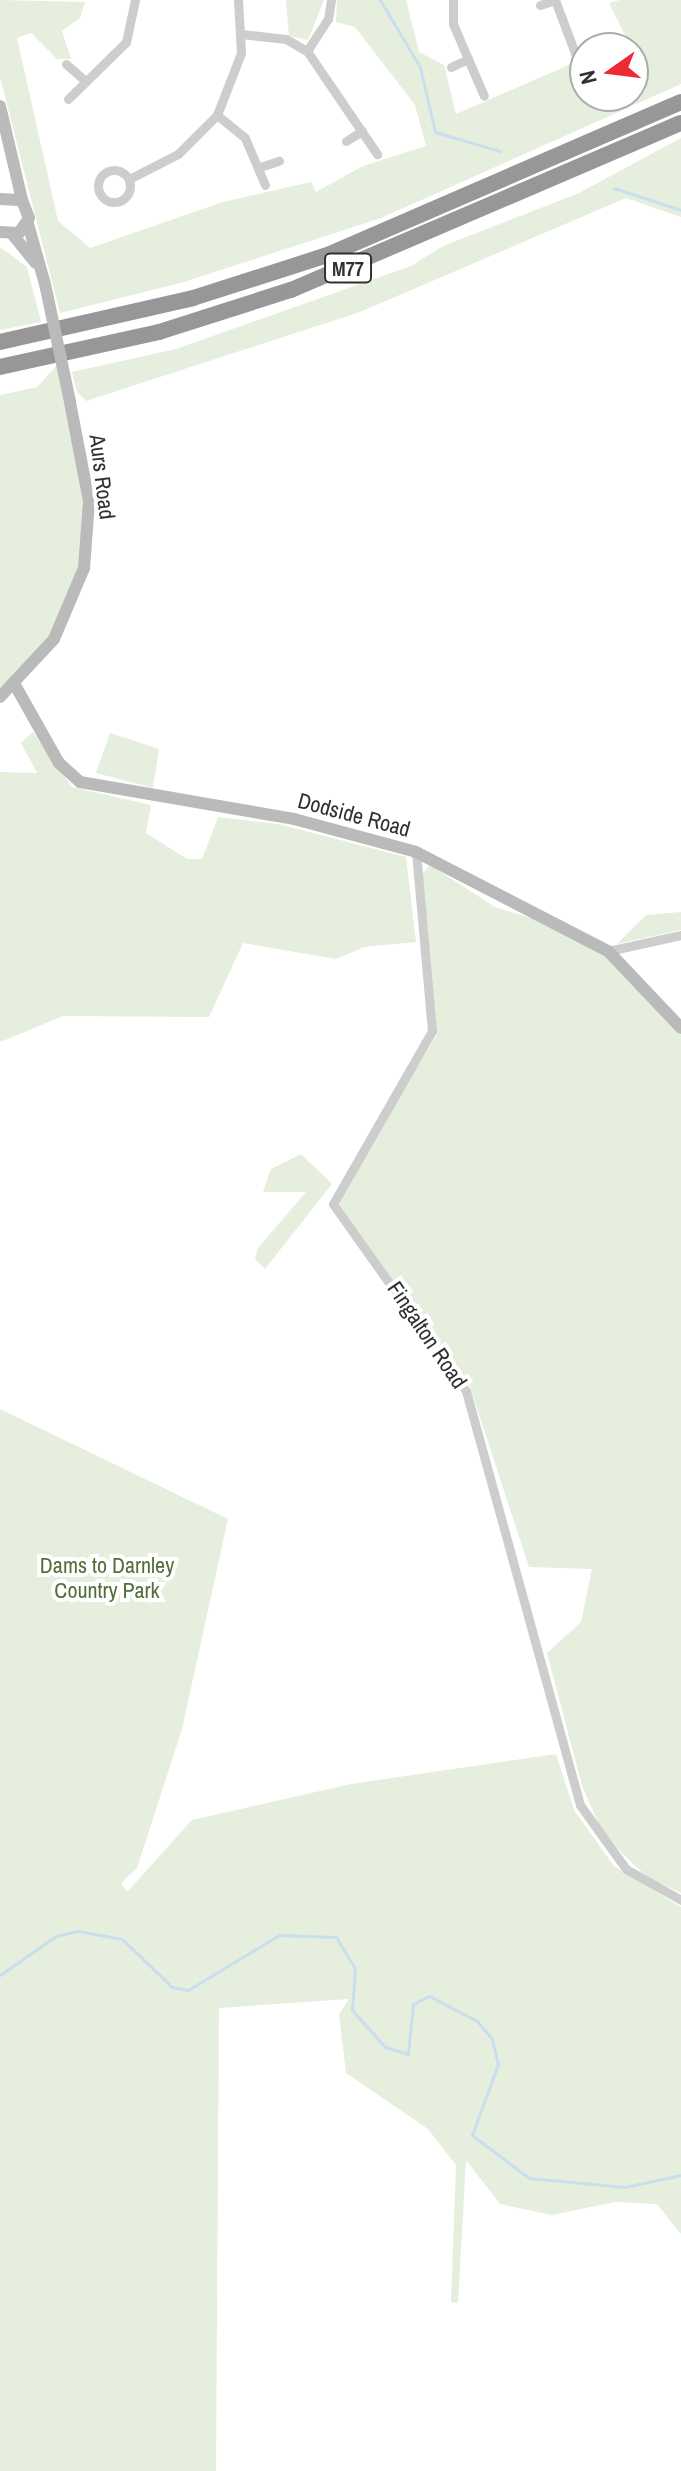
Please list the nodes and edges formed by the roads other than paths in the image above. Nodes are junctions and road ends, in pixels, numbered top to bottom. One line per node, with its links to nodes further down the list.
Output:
1 (135, 0): 13 (street)
2 (238, 0): 7 (street)
3 (331, 0): 9 (street)
4 (453, 0): 10 (street)
5 (555, 0): 6 (street); 8 (street)
6 (540, 5)
7 (241, 34): 9 (street); 18 (street)
8 (569, 37)
9 (307, 51): 20 (street)
10 (468, 59): 12 (street); 14 (street)
11 (66, 64): 13 (street)
12 (451, 67)
13 (82, 78): 15 (street)
14 (484, 96)
15 (68, 99)
16 (681, 102): 33 (highway, M77)
17 (0, 106): 23 (main road, Aurs Road)
18 (217, 115): 25 (street); 26 (street)
19 (681, 123): 34 (highway, M77)
20 (362, 131): 21 (street); 22 (street)
21 (346, 141)
22 (377, 154)
23 (13, 159): 28 (main road); 29 (main road, Aurs Road)
24 (279, 161): 25 (street)
25 (260, 167): 27 (street)
26 (129, 179)
27 (265, 185)
28 (0, 198): 29 (main road)
29 (22, 200): 30 (main road, Aurs Road)
30 (28, 224): 31 (main road); 32 (main road, Aurs Road)
31 (5, 234): 32 (main road, Aurs Road)
32 (45, 284): 35 (main road, Aurs Road, bridge)
33 (0, 342)
34 (0, 367)
35 (15, 685): 36 (main road, Aurs Road); 37 (main road, Dodside Road)
36 (0, 697)
37 (416, 852): 39 (main road, Dodside Road); 41 (street, Fingalton Road)
38 (681, 935): 39 (street)
39 (608, 951): 40 (main road, Dodside Road)
40 (681, 1028)
41 (681, 1900)

